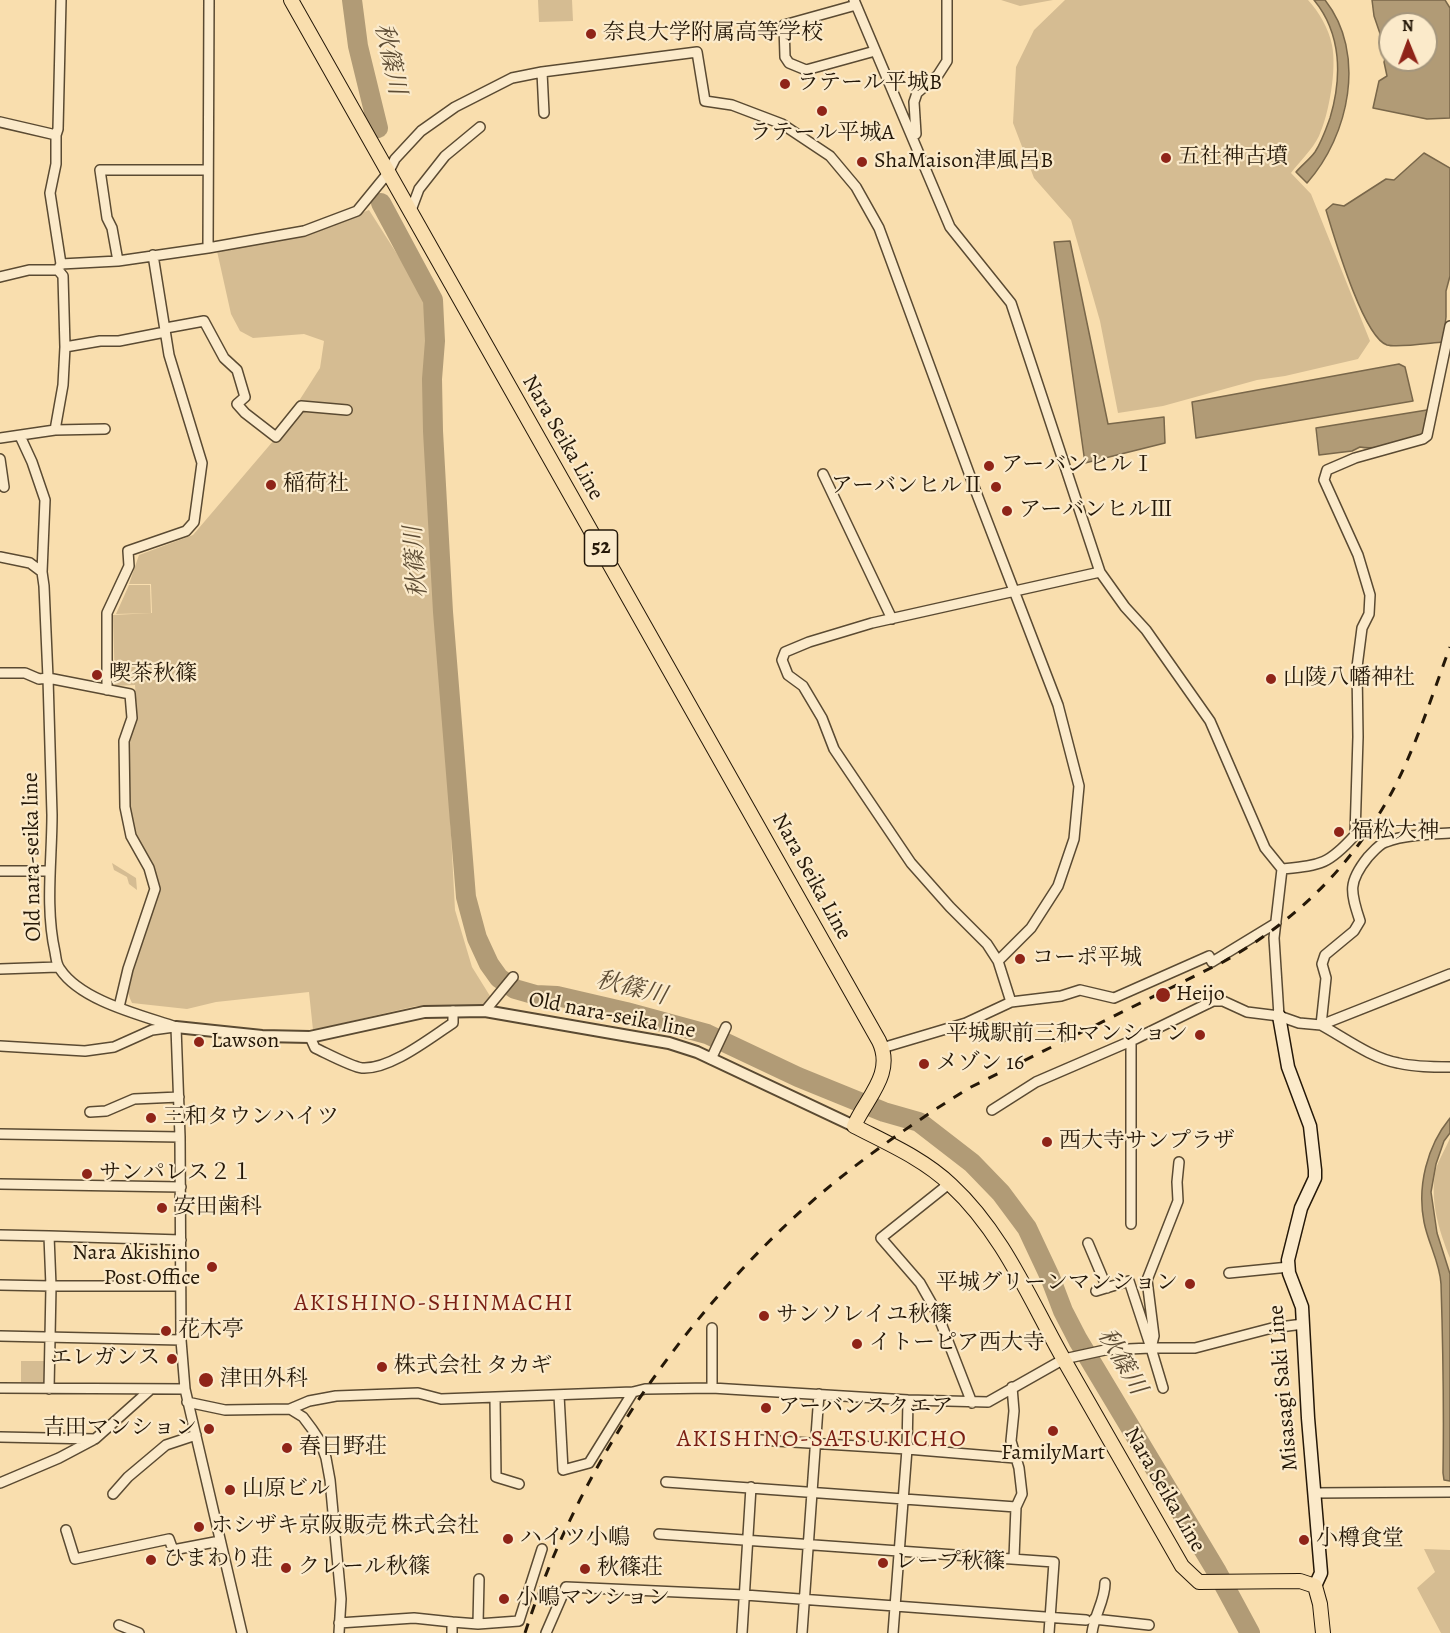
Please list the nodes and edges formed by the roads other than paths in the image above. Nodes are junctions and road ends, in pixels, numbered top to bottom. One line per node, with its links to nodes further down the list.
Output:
1 (61, 0): 12 (street)
2 (209, 0): 13 (street)
3 (291, 0): 14 (main road, Nara Seika Line / 52)
4 (947, 0): 11 (street)
5 (855, 2): 6 (street); 6 (street)
6 (875, 51): 11 (street)
7 (542, 72): 8 (street); 14 (street); 35 (street)
8 (544, 114)
9 (0, 122): 12 (street)
10 (480, 127): 15 (street)
11 (911, 134): 34 (street)
12 (56, 135): 19 (street)
13 (208, 170): 16 (street); 18 (street)
14 (388, 173): 15 (main road, Nara Seika Line / 52); 16 (street)
15 (410, 213): 61 (main road, Nara Seika Line / 52)
16 (208, 248): 17 (street)
17 (153, 255): 18 (street); 22 (street)
18 (118, 261): 19 (street)
19 (60, 267): 20 (street); 23 (street)
20 (0, 278)
21 (1450, 326): 41 (street)
22 (165, 330): 23 (street); 24 (street); 39 (street)
23 (65, 346): 26 (street)
24 (347, 410)
25 (105, 429): 26 (street)
26 (55, 430): 27 (street)
27 (20, 436): 28 (street); 33 (street, Old nara-seika line)
28 (0, 438)
29 (0, 459): 31 (street)
30 (823, 474): 36 (street)
31 (4, 487)
32 (0, 557): 33 (street)
33 (42, 572): 38 (street, Old nara-seika line)
34 (1100, 572): 35 (street); 41 (street)
35 (1014, 591): 36 (street); 45 (street)
36 (892, 619): 45 (street)
37 (0, 673): 38 (street)
38 (48, 678): 39 (street); 43 (street, Old nara-seika line)
39 (107, 690): 51 (street)
40 (1450, 833): 55 (street)
41 (1282, 869): 44 (street)
42 (0, 871): 43 (street)
43 (49, 872): 46 (street, Old nara-seika line)
44 (1276, 923): 50 (street); 54 (street)
45 (998, 961): 50 (street)
46 (58, 967): 47 (street); 51 (street, Old nara-seika line)
47 (0, 969)
48 (1450, 974): 55 (street)
49 (513, 977): 53 (street)
50 (1011, 1002): 61 (street)
51 (119, 1007): 56 (street, Old nara-seika line)
52 (453, 1011): 53 (street, Old nara-seika line); 58 (street, Old nara-seika line); 58 (street)
53 (485, 1011): 62 (street, Old nara-seika line)
54 (1279, 1016): 55 (street); 59 (street); 79 (main road, Misasagi Saki Line)
55 (1321, 1025): 63 (street)
56 (176, 1027): 58 (street, Old nara-seika line); 60 (street); 64 (street)
57 (726, 1027): 62 (street)
58 (310, 1037)
59 (1131, 1041): 65 (street); 74 (street)
60 (0, 1046)
61 (882, 1048): 67 (main road)
62 (711, 1059): 67 (street, Old nara-seika line)
63 (1450, 1067)
64 (179, 1097): 66 (street); 69 (street)
65 (992, 1110)
66 (90, 1112)
67 (856, 1121): 71 (main road, Nara Seika Line)
68 (0, 1134): 69 (street)
69 (180, 1137): 73 (street)
70 (1179, 1162): 91 (street)
71 (950, 1183): 92 (main road, Nara Seika Line); 106 (street)
72 (0, 1184): 73 (street)
73 (181, 1187): 77 (street)
74 (1131, 1224)
75 (0, 1235): 76 (street)
76 (50, 1236): 77 (street); 82 (street)
77 (181, 1239): 83 (street)
78 (1089, 1242): 84 (street)
79 (1289, 1268): 80 (street); 86 (main road, Misasagi Saki Line)
80 (1229, 1273)
81 (0, 1285): 82 (street)
82 (51, 1286): 83 (street); 89 (street)
83 (180, 1286): 90 (street)
84 (1107, 1288): 85 (street); 91 (street)
85 (1096, 1292)
86 (1303, 1324): 91 (street); 121 (main road, Misasagi Saki Line)
87 (712, 1328): 95 (street)
88 (0, 1336): 89 (street)
89 (50, 1336): 90 (street); 97 (street)
90 (181, 1340): 99 (street)
91 (1151, 1348): 92 (street); 96 (street)
92 (1067, 1359): 93 (street); 135 (main road, Nara Seika Line)
93 (1012, 1387): 106 (street); 114 (street)
94 (0, 1388): 97 (street)
95 (712, 1388): 100 (street); 101 (street)
96 (1163, 1388)
97 (49, 1389): 98 (street)
98 (151, 1389): 99 (street); 110 (street)
99 (185, 1389): 105 (street)
100 (633, 1392): 102 (street); 102 (street)
101 (819, 1394): 104 (street); 112 (street)
102 (559, 1395): 103 (street)
103 (495, 1398): 107 (street); 117 (street)
104 (908, 1400): 106 (street); 113 (street)
105 (187, 1402): 107 (street); 108 (street)
106 (972, 1402)
107 (290, 1409): 145 (street)
108 (196, 1435): 122 (street); 128 (street)
109 (0, 1437): 110 (street)
110 (95, 1439): 116 (street)
111 (760, 1440): 112 (street)
112 (816, 1444): 113 (street); 119 (street)
113 (907, 1449): 114 (street); 123 (street)
114 (1015, 1458): 124 (street)
115 (666, 1482): 118 (street)
116 (0, 1483)
117 (519, 1484)
118 (751, 1487): 119 (street); 127 (street)
119 (811, 1492): 123 (street); 129 (street)
120 (1450, 1492): 121 (street)
121 (1315, 1493): 135 (main road, Misasagi Saki Line)
122 (113, 1494)
123 (902, 1499): 124 (street); 130 (street)
124 (1016, 1507): 132 (street)
125 (66, 1530): 128 (street)
126 (659, 1534): 127 (street)
127 (748, 1539): 129 (street); 136 (street)
128 (220, 1541): 147 (street)
129 (807, 1543): 130 (street); 137 (street)
130 (898, 1549): 132 (street); 138 (street)
131 (542, 1550): 142 (street)
132 (1014, 1558): 139 (street)
133 (478, 1579): 142 (street)
134 (1105, 1583): 140 (street)
135 (1315, 1586): 155 (main road)
136 (745, 1595): 137 (street); 149 (street); 150 (street)
137 (805, 1599): 138 (street); 151 (street)
138 (896, 1606): 139 (street); 152 (street)
139 (1050, 1617): 140 (street); 153 (street)
140 (1090, 1619): 144 (street); 154 (street)
141 (452, 1622): 142 (street); 145 (street); 148 (street)
142 (478, 1624)
143 (119, 1625): 146 (street)
144 (1149, 1625)
145 (339, 1628)
146 (139, 1633)
147 (242, 1633)
148 (452, 1633)
149 (546, 1633)
150 (742, 1633)
151 (802, 1633)
152 (893, 1633)
153 (1049, 1633)
154 (1092, 1633)
155 (1323, 1633)

